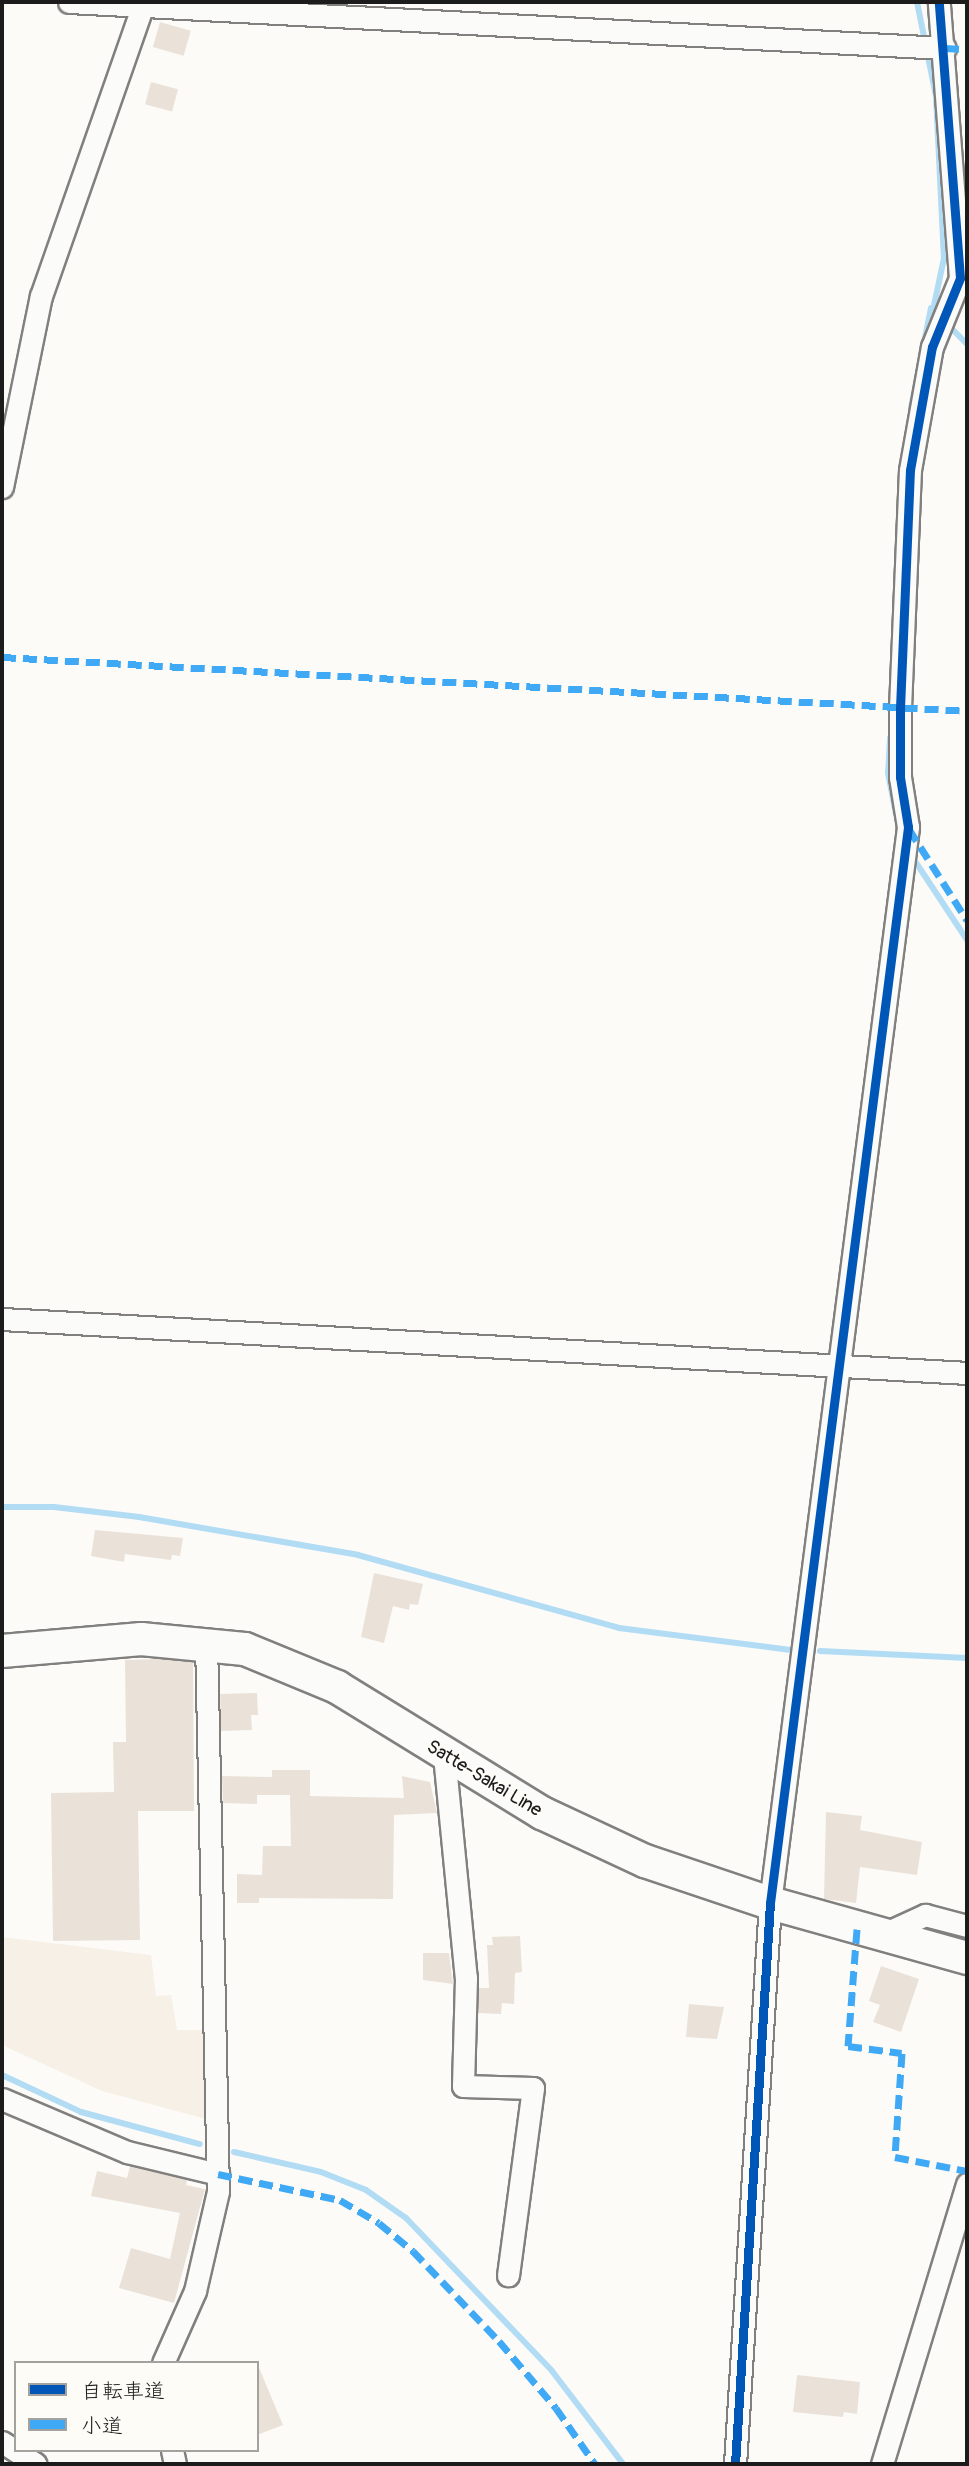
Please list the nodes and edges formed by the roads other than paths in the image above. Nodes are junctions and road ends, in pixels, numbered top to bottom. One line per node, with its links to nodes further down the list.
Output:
1 (69, 2): 3 (street)
2 (939, 2): 5 (street)
3 (104, 3): 4 (street)
4 (144, 3): 5 (street); 6 (street)
5 (943, 48): 8 (street)
6 (2, 487)
7 (2, 1319): 8 (street)
8 (837, 1366): 9 (street); 13 (street)
9 (967, 1373)
10 (206, 1642): 11 (main road, Satte-Sakai Line); 12 (main road, Satte-Sakai Line); 18 (street)
11 (2, 1651)
12 (444, 1755): 13 (main road, Satte-Sakai Line); 20 (street)
13 (770, 1903): 15 (main road, Satte-Sakai Line); 24 (street)
14 (967, 1926): 15 (street)
15 (879, 1936): 16 (main road, Satte-Sakai Line)
16 (963, 1959)
17 (2, 2099): 18 (street)
18 (218, 2174): 21 (street)
19 (967, 2184): 25 (street)
20 (508, 2275)
21 (164, 2361)
22 (17, 2452): 23 (street)
23 (36, 2464)
24 (735, 2464)
25 (882, 2464)

